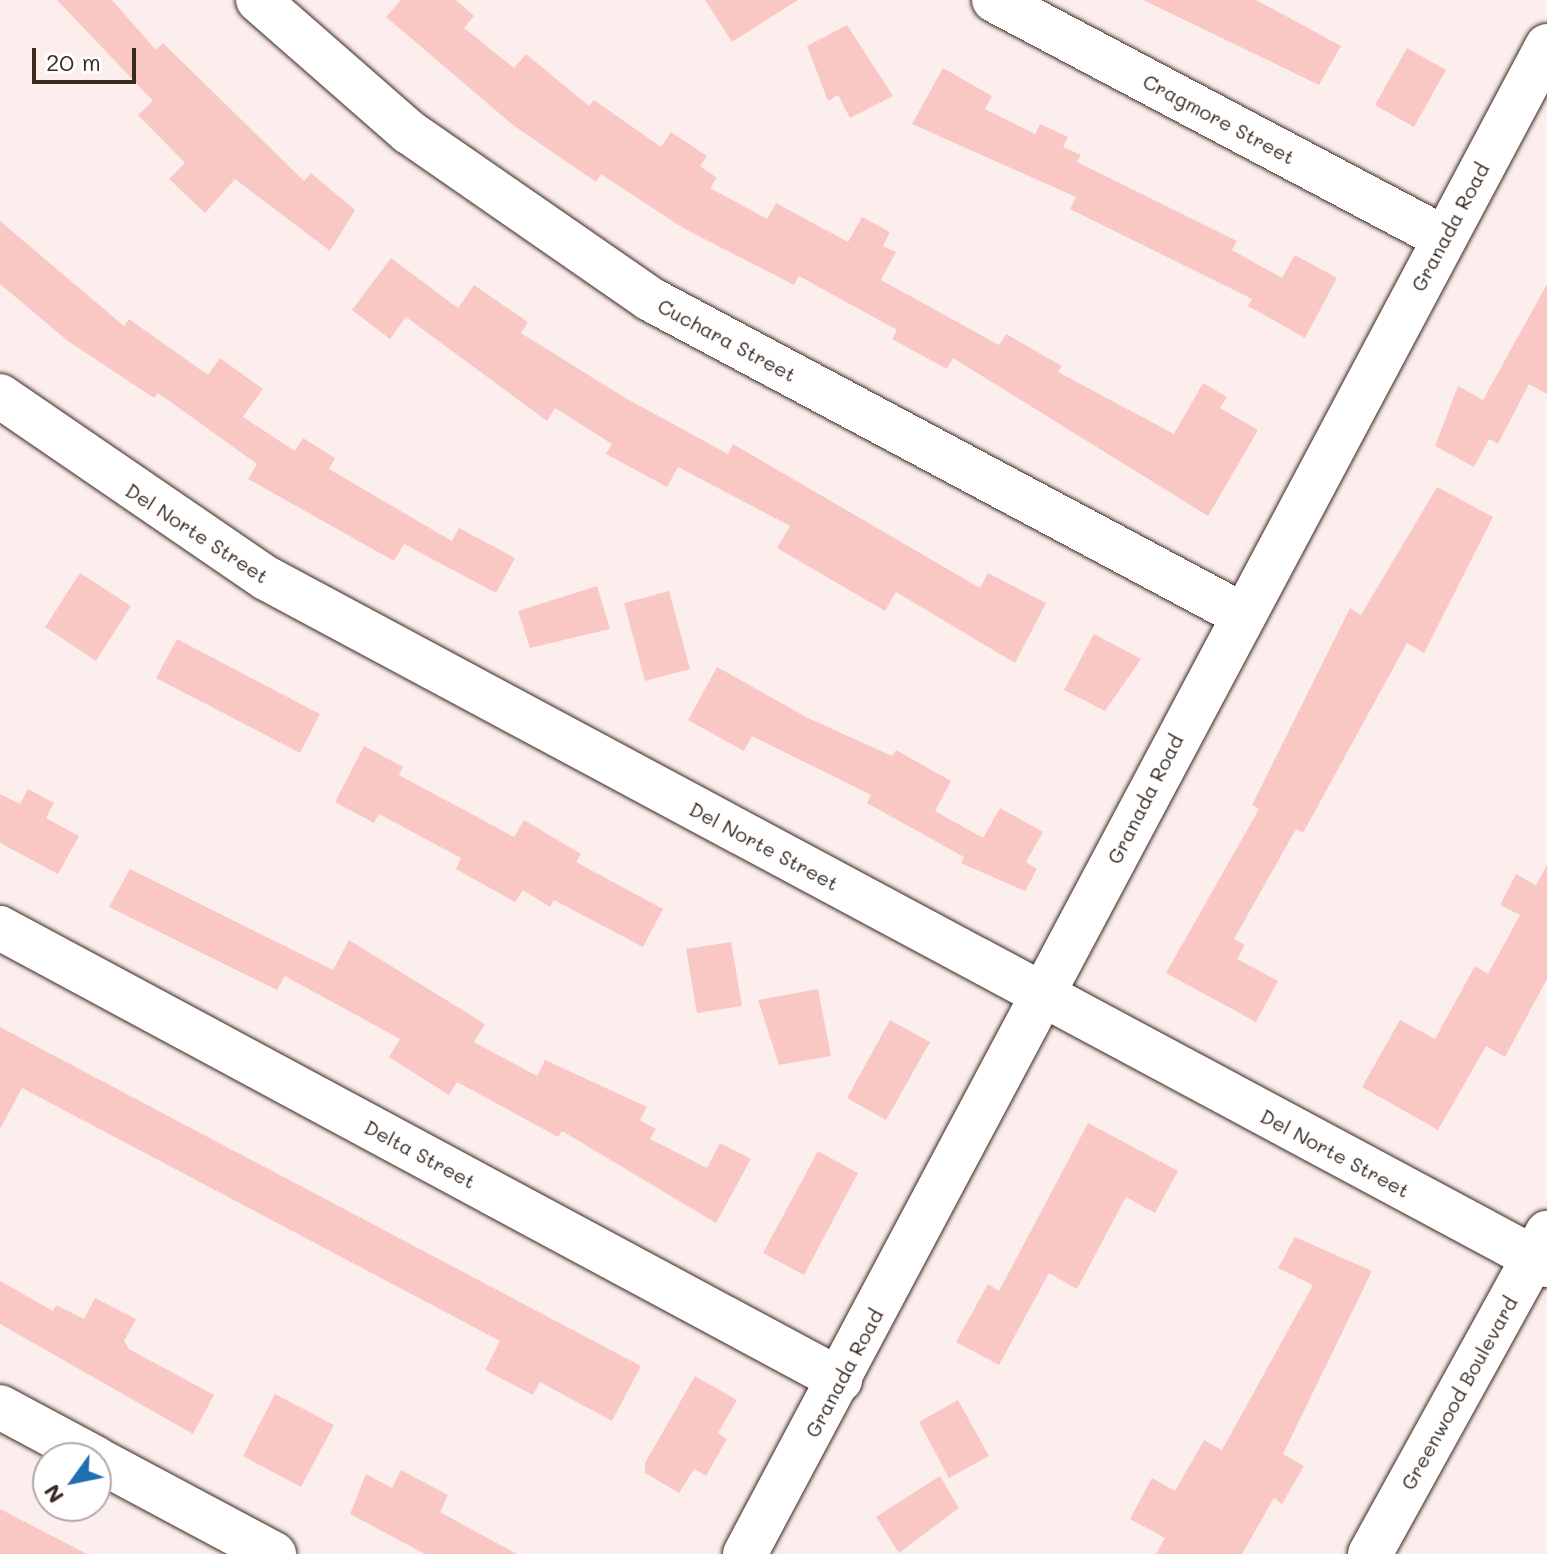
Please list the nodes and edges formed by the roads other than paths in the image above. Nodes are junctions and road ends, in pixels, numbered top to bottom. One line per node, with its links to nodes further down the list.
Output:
1 (258, 0): 6 (street, Cuchara Street)
2 (994, 0): 4 (street, Cragmore Street)
3 (1547, 46): 4 (street, Granada Road)
4 (1444, 238): 6 (street, Granada Road)
5 (0, 396): 8 (street, Del Norte Street)
6 (1241, 614): 8 (street, Granada Road)
7 (0, 928): 10 (street, Delta Street)
8 (1044, 996): 9 (street, Del Norte Street); 10 (street, Granada Road)
9 (1543, 1252): 16 (street, Greenwood Boulevard)
10 (840, 1380): 15 (street, Granada Road)
11 (0, 1407): 12 (street)
12 (66, 1442)
13 (112, 1467): 14 (street)
14 (274, 1554)
15 (745, 1554)
16 (1370, 1554)

